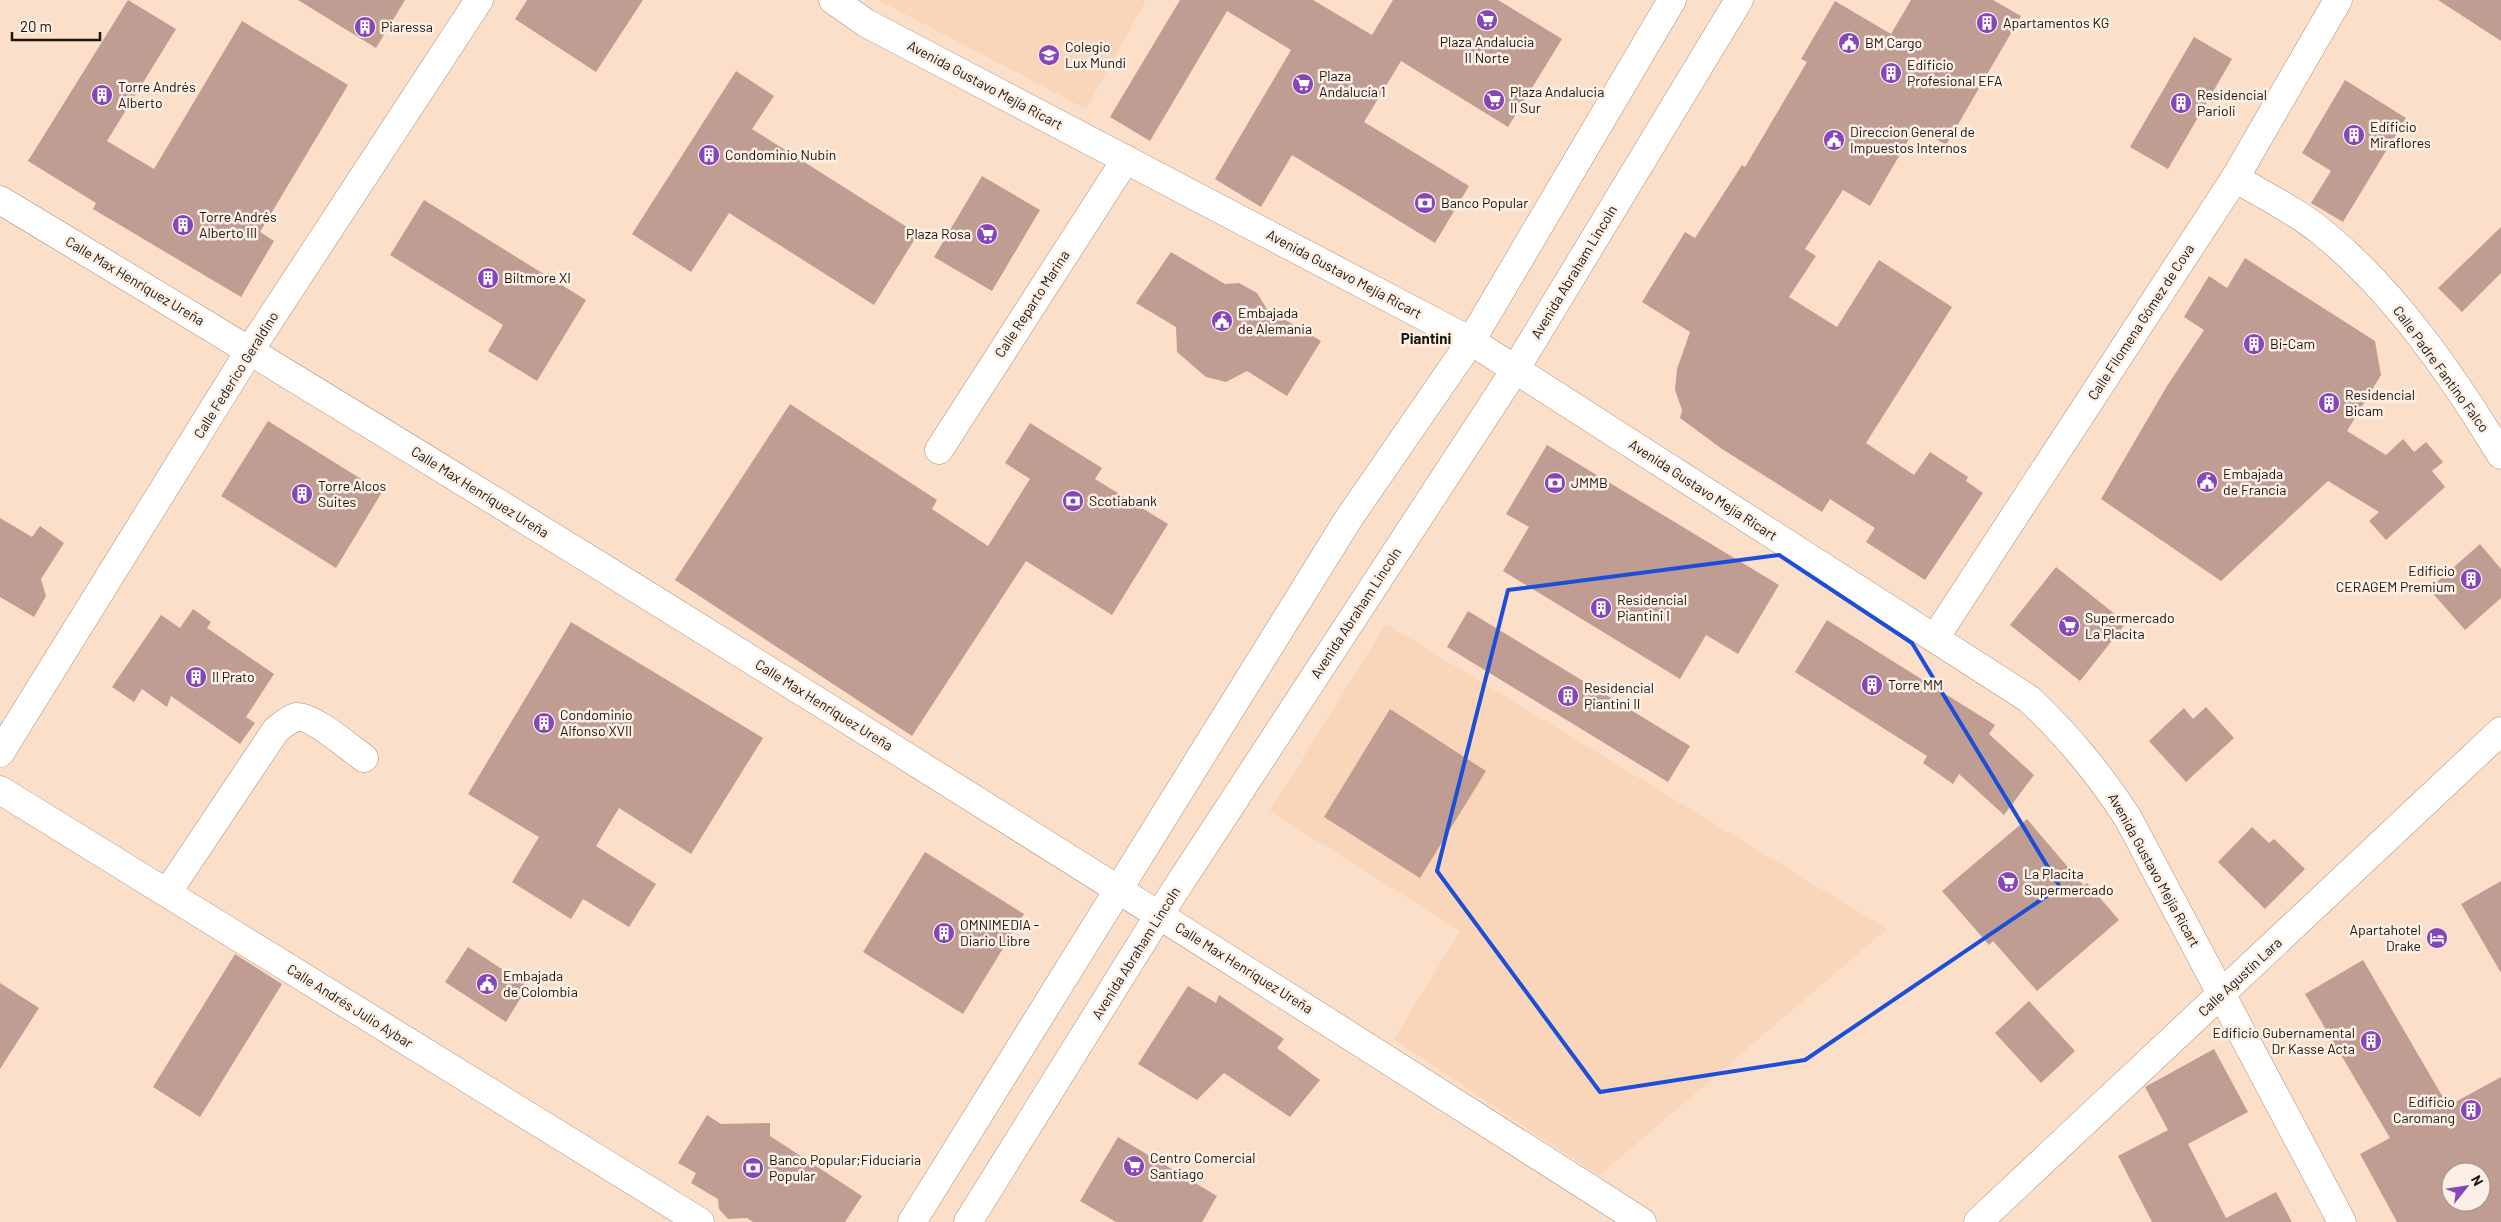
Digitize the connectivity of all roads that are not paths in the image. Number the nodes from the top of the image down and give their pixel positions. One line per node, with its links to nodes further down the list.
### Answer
1 (479, 0): 10 (street, Calle Federico Geraldino)
2 (833, 0): 6 (street, Avenida Gustavo Mejía Ricart)
3 (1672, 0): 9 (street)
4 (1739, 0): 11 (street, Avenida Abraham Lincoln)
5 (2338, 0): 7 (street, Calle Filomena Gómez de Cova)
6 (1126, 159): 9 (street, Avenida Gustavo Mejía Ricart); 12 (street, Calle Reparto Marina)
7 (2235, 178): 13 (street, Calle Padre Fantino Falco); 14 (street, Calle Filomena Gómez de Cova)
8 (0, 200): 10 (street, Calle Max Henríquez Ureña)
9 (1471, 341): 11 (street, Avenida Gustavo Mejía Ricart); 19 (street)
10 (250, 350): 16 (street, Calle Federico Geraldino); 19 (street, Calle Max Henríquez Ureña)
11 (1515, 370): 14 (street, Avenida Gustavo Mejía Ricart); 21 (street, Avenida Abraham Lincoln)
12 (939, 450)
13 (2501, 455)
14 (1935, 638): 22 (street, Avenida Gustavo Mejía Ricart)
15 (2501, 731): 22 (street, Calle Agustín Lara)
16 (0, 753)
17 (364, 758): 20 (street)
18 (0, 790): 20 (street, Calle Andrés Julio Aybar)
19 (1120, 888): 21 (street, Calle Max Henríquez Ureña); 24 (street)
20 (167, 893): 23 (street, Calle Andrés Julio Aybar)
21 (1159, 914): 25 (street, Avenida Abraham Lincoln); 26 (street, Calle Max Henríquez Ureña)
22 (2222, 995): 27 (street, Calle Agustín Lara); 28 (street, Avenida Gustavo Mejía Ricart)
23 (700, 1222)
24 (912, 1222)
25 (968, 1222)
26 (1642, 1222)
27 (1978, 1222)
28 (2342, 1222)

